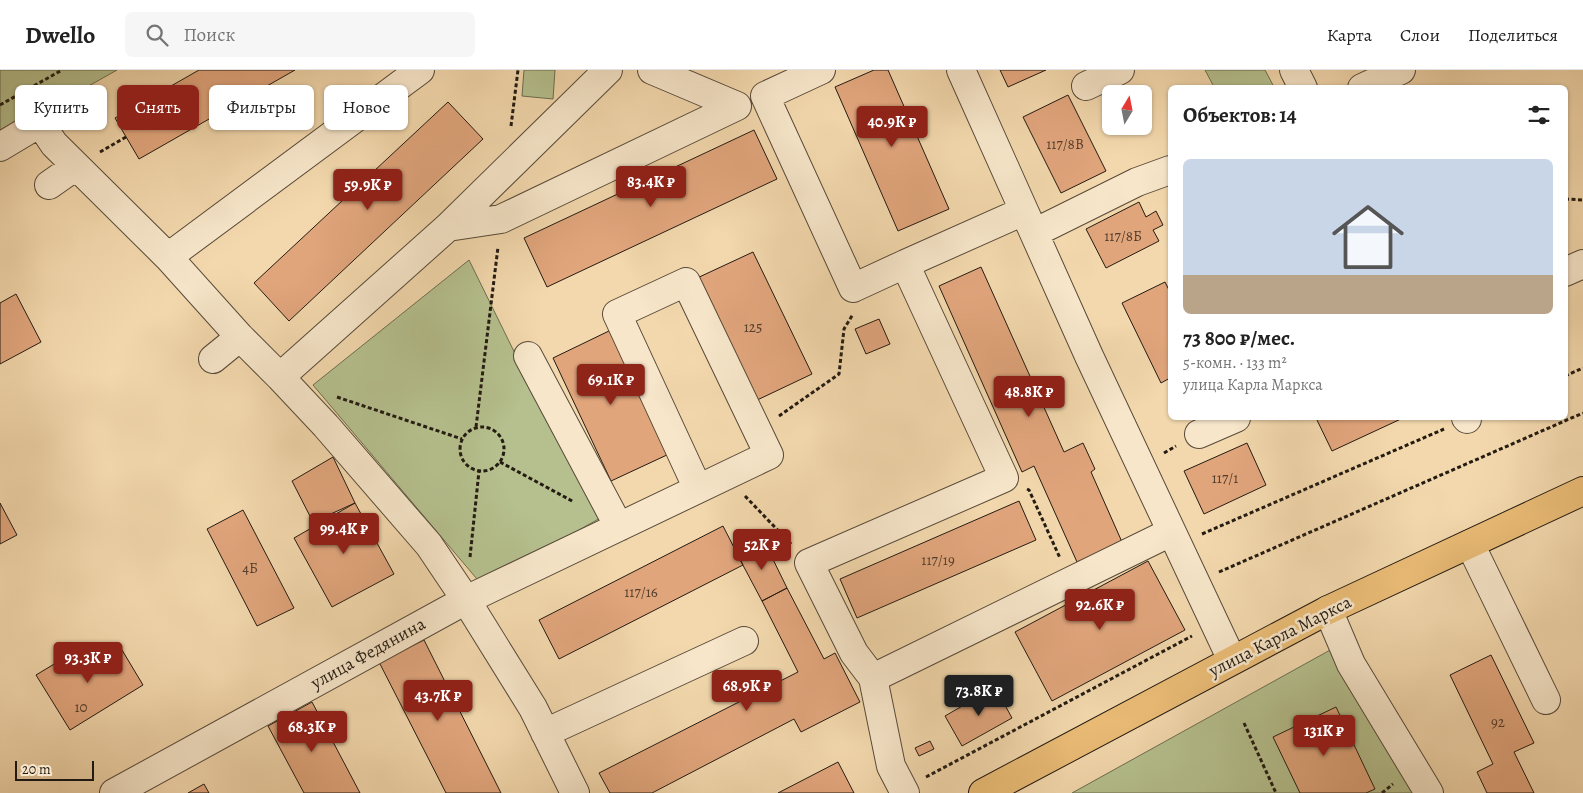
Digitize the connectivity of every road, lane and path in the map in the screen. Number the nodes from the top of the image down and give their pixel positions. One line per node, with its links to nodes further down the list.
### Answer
1 (62, 70): 13 (path)
2 (420, 70): 23 (street)
3 (608, 70): 22 (street)
4 (652, 70): 22 (street)
5 (821, 70): 24 (street)
6 (961, 70): 21 (street)
7 (1120, 70): 12 (street)
8 (1294, 70): 10 (street)
9 (1401, 70): 11 (street)
10 (1302, 85)
11 (1368, 85)
12 (1086, 86)
13 (0, 105)
14 (126, 137): 16 (path)
15 (0, 147): 16 (street)
16 (86, 160): 18 (street); 23 (street)
17 (1168, 171): 21 (street)
18 (49, 185)
19 (1568, 199): 20 (path)
20 (1583, 200)
21 (1029, 222): 24 (street); 42 (street)
22 (448, 227): 33 (street)
23 (168, 257): 28 (street)
24 (905, 264): 45 (street)
25 (1583, 264): 26 (street)
26 (1568, 271)
27 (858, 308): 38 (path)
28 (240, 337): 30 (street); 33 (street)
29 (528, 356): 49 (street)
30 (213, 359)
31 (1583, 368): 32 (path)
32 (1568, 375)
33 (280, 377): 55 (street)
34 (335, 396): 40 (path)
35 (1583, 414): 54 (path)
36 (1231, 420): 39 (street)
37 (1462, 420): 50 (path)
38 (758, 430): 44 (street, улица Федянина); 46 (street)
39 (1199, 434): 42 (path)
40 (462, 439): 41 (path); 43 (path)
41 (500, 462): 43 (path); 48 (path)
42 (1140, 466): 50 (street)
43 (479, 471): 55 (path)
44 (725, 476): 46 (street, улица Федянина); 52 (path)
45 (1004, 478): 52 (street); 53 (path)
46 (698, 489): 49 (street, улица Федянина)
47 (1583, 491): 51 (main road, улица Карла Маркса)
48 (576, 504)
49 (619, 527): 55 (street, улица Федянина)
50 (1174, 538): 53 (street); 54 (street)
51 (1470, 544): 56 (main road, улица Карла Маркса); 61 (street)
52 (809, 563): 60 (street)
53 (1070, 581): 60 (street)
54 (1195, 583): 57 (street)
55 (466, 600): 63 (street); 65 (street, улица Федянина)
56 (1328, 610): 59 (main road, улица Карла Маркса); 69 (street)
57 (1215, 624): 59 (street); 64 (path)
58 (744, 641): 63 (street)
59 (1232, 660): 67 (main road, улица Карла Маркса)
60 (873, 678): 64 (street)
61 (1546, 700)
62 (1244, 724): 68 (path)
63 (545, 734): 66 (street)
64 (904, 791)
65 (114, 793)
66 (575, 793)
67 (983, 793)
68 (1276, 793)
69 (1429, 793)

